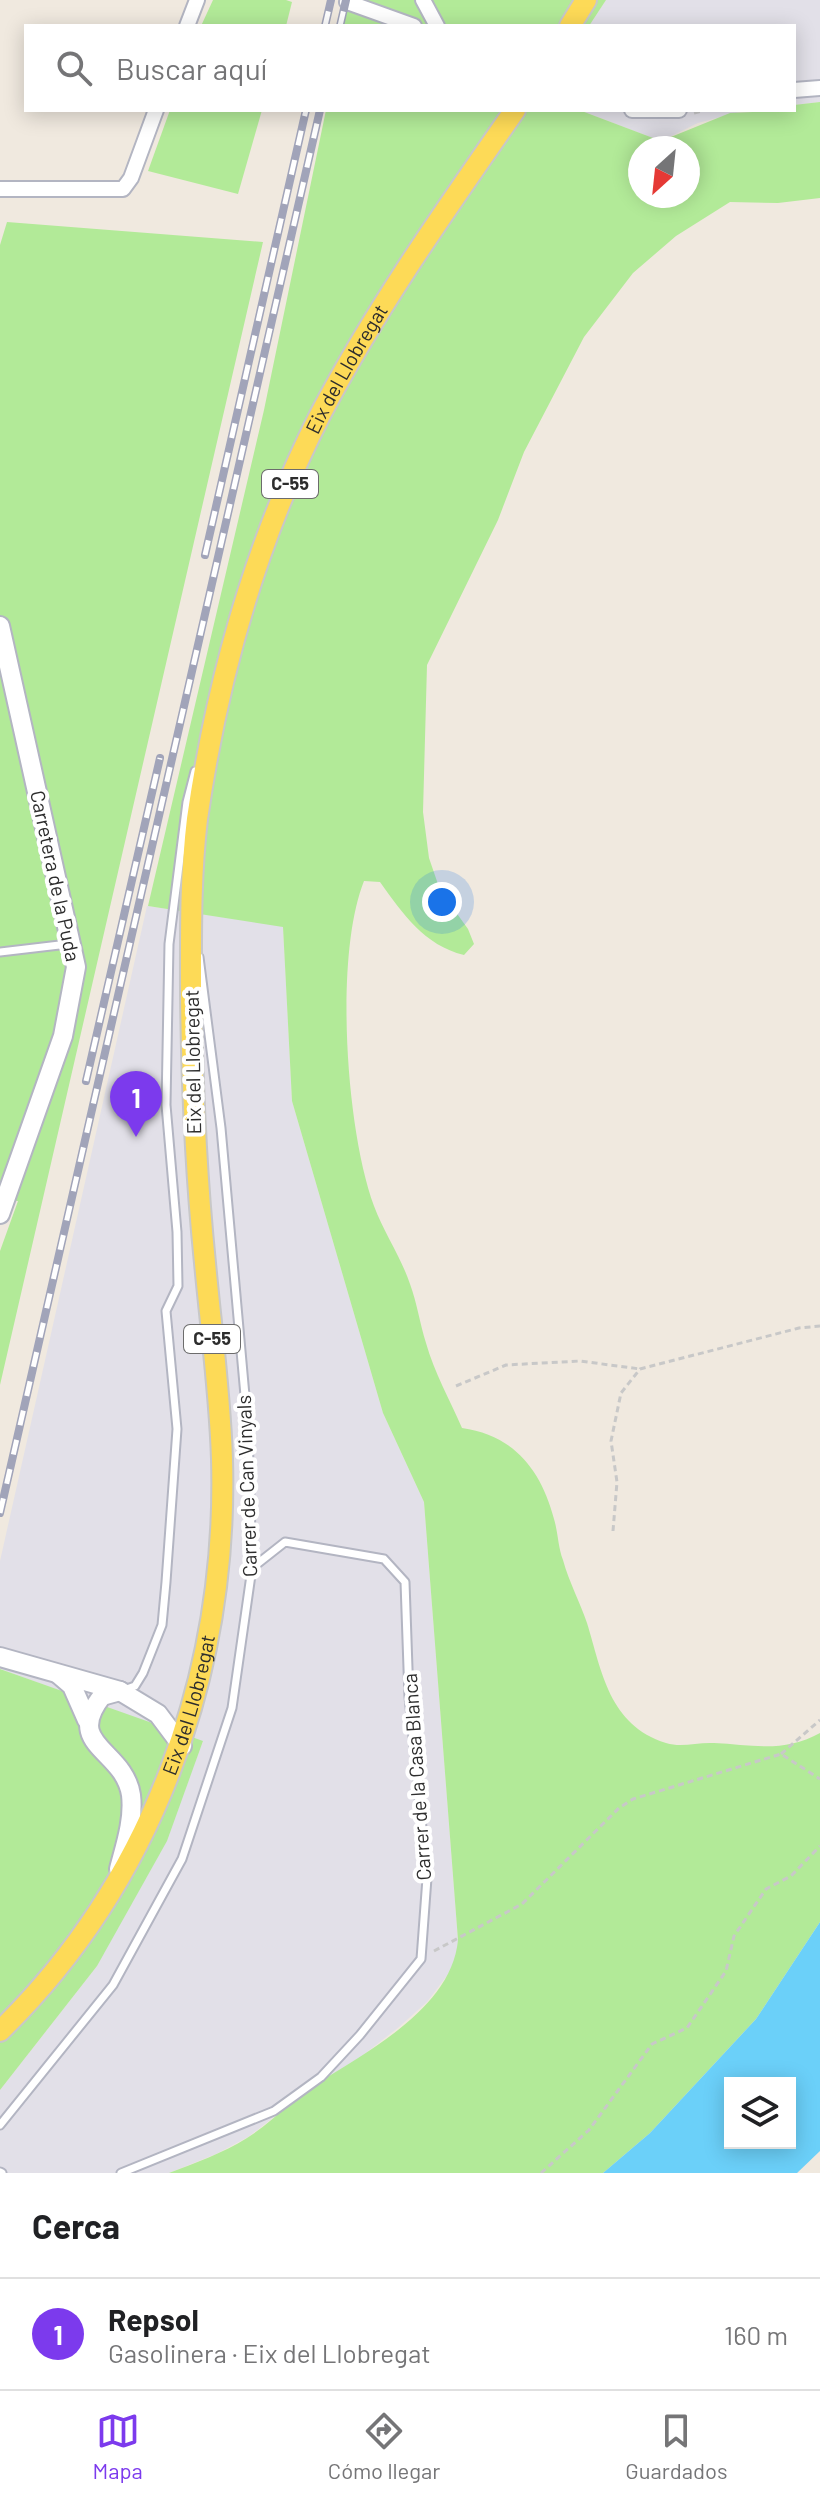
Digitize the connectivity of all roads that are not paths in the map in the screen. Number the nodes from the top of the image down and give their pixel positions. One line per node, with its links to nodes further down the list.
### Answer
1 (197, 0): 5 (street)
2 (423, 0): 7 (street)
3 (586, 0): 8 (main road)
4 (347, 2): 6 (street)
5 (188, 24)
6 (408, 24)
7 (436, 24)
8 (571, 24)
9 (820, 88): 10 (street)
10 (796, 90)
11 (155, 112): 13 (street)
12 (514, 112): 15 (main road, Eix del Llobregat / C-55)
13 (0, 189)
14 (0, 626): 17 (street, Carretera de la Puda)
15 (215, 716): 16 (main road, Eix del Llobregat / C-55); 23 (lane)
16 (190, 928): 20 (lane, Carrer de Can Vinyals); 25 (main road, Eix del Llobregat / C-55)
17 (70, 943): 18 (lane); 19 (street, Carretera de la Puda)
18 (0, 952)
19 (0, 1214)
20 (252, 1568): 28 (lane, Carrer de Can Vinyals); 29 (lane, Carrer de la Casa Blanca)
21 (0, 1657): 22 (street)
22 (55, 1673): 23 (street); 24 (street)
23 (120, 1691): 24 (street); 25 (street)
24 (87, 1720): 26 (street)
25 (182, 1746): 26 (main road, Eix del Llobregat / C-55)
26 (117, 1879): 27 (main road, Eix del Llobregat / C-55)
27 (0, 2031)
28 (0, 2125)
29 (121, 2173)

